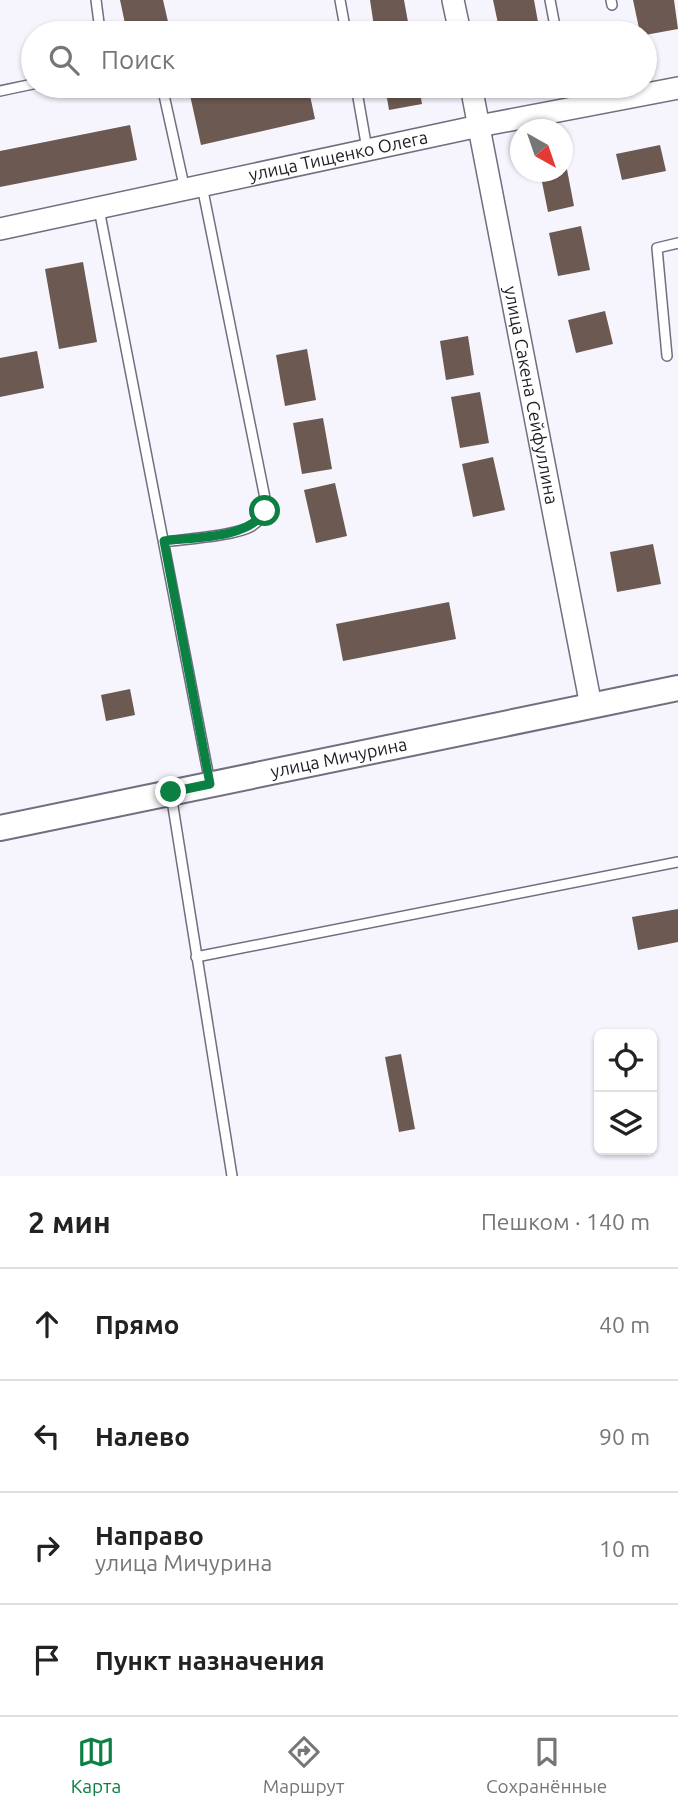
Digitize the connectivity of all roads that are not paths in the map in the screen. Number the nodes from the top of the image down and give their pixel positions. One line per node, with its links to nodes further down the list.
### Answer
1 (96, 0): 5 (lane)
2 (340, 0): 6 (lane)
3 (453, 0): 7 (street)
4 (550, 0): 8 (lane)
5 (99, 21)
6 (344, 21)
7 (457, 21)
8 (554, 21)
9 (21, 87): 11 (lane)
10 (678, 88): 12 (street, улица Тищенко Олега)
11 (0, 91)
12 (657, 92)
13 (166, 98): 19 (lane)
14 (358, 98): 18 (lane)
15 (473, 98): 17 (street, улица Сакена Сейфуллина)
16 (627, 98): 17 (street, улица Тищенко Олега)
17 (479, 127): 18 (street, улица Тищенко Олега); 26 (street, улица Сакена Сейфуллина)
18 (367, 151): 19 (street, улица Тищенко Олега)
19 (194, 188): 20 (street, улица Тищенко Олега); 24 (lane)
20 (99, 209): 21 (street, улица Тищенко Олега); 24 (lane)
21 (0, 229)
22 (678, 243): 23 (lane)
23 (667, 356)
24 (164, 541): 27 (lane)
25 (678, 688): 26 (main road, улица Мичурина)
26 (591, 706): 27 (main road, улица Мичурина)
27 (210, 784): 28 (main road, улица Мичурина)
28 (171, 792): 29 (main road, улица Мичурина); 31 (lane)
29 (0, 828)
30 (678, 862): 31 (lane)
31 (196, 957): 32 (lane)
32 (232, 1176)

